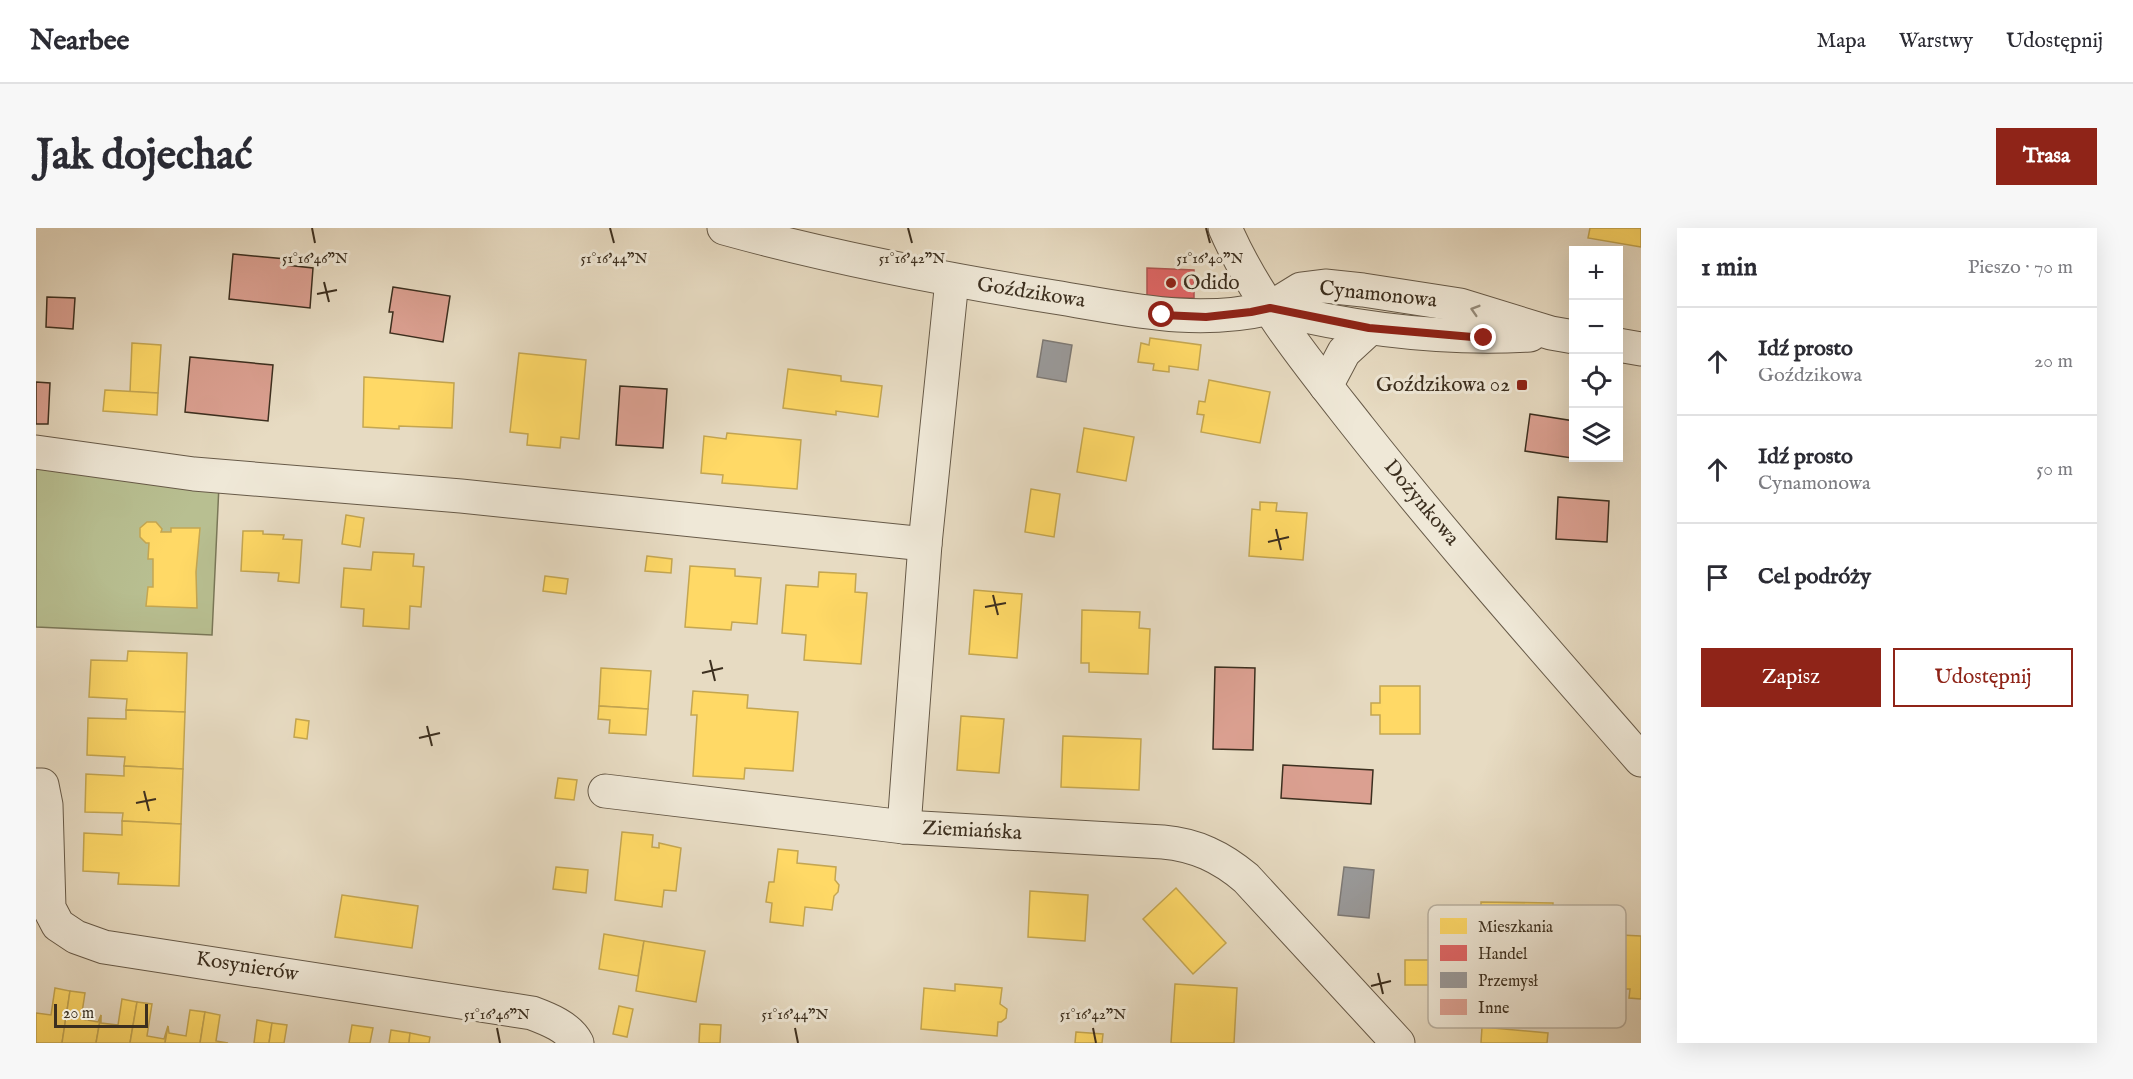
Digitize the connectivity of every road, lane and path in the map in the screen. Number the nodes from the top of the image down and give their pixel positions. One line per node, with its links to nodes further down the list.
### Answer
1 (724, 228): 3 (street, Goździkowa)
2 (1226, 228): 4 (street, Dożynkowa)
3 (951, 280): 4 (street, Goździkowa); 11 (street, Ziemiańska)
4 (1270, 308): 5 (street, Cynamonowa); 6 (street, Cynamonowa, one-way to 4); 9 (street, Dożynkowa)
5 (1369, 328): 6 (street, Cynamonowa); 9 (street, Cynamonowa)
6 (1562, 335)
7 (1623, 346): 8 (street)
8 (1641, 349)
9 (1326, 386): 12 (street, Dożynkowa)
10 (36, 452): 11 (street)
11 (925, 544): 15 (street, Ziemiańska)
12 (1641, 760)
13 (36, 785): 16 (street, Kosynierów)
14 (605, 791): 15 (street)
15 (904, 827): 17 (street, Ziemiańska)
16 (577, 1043)
17 (1398, 1043)

